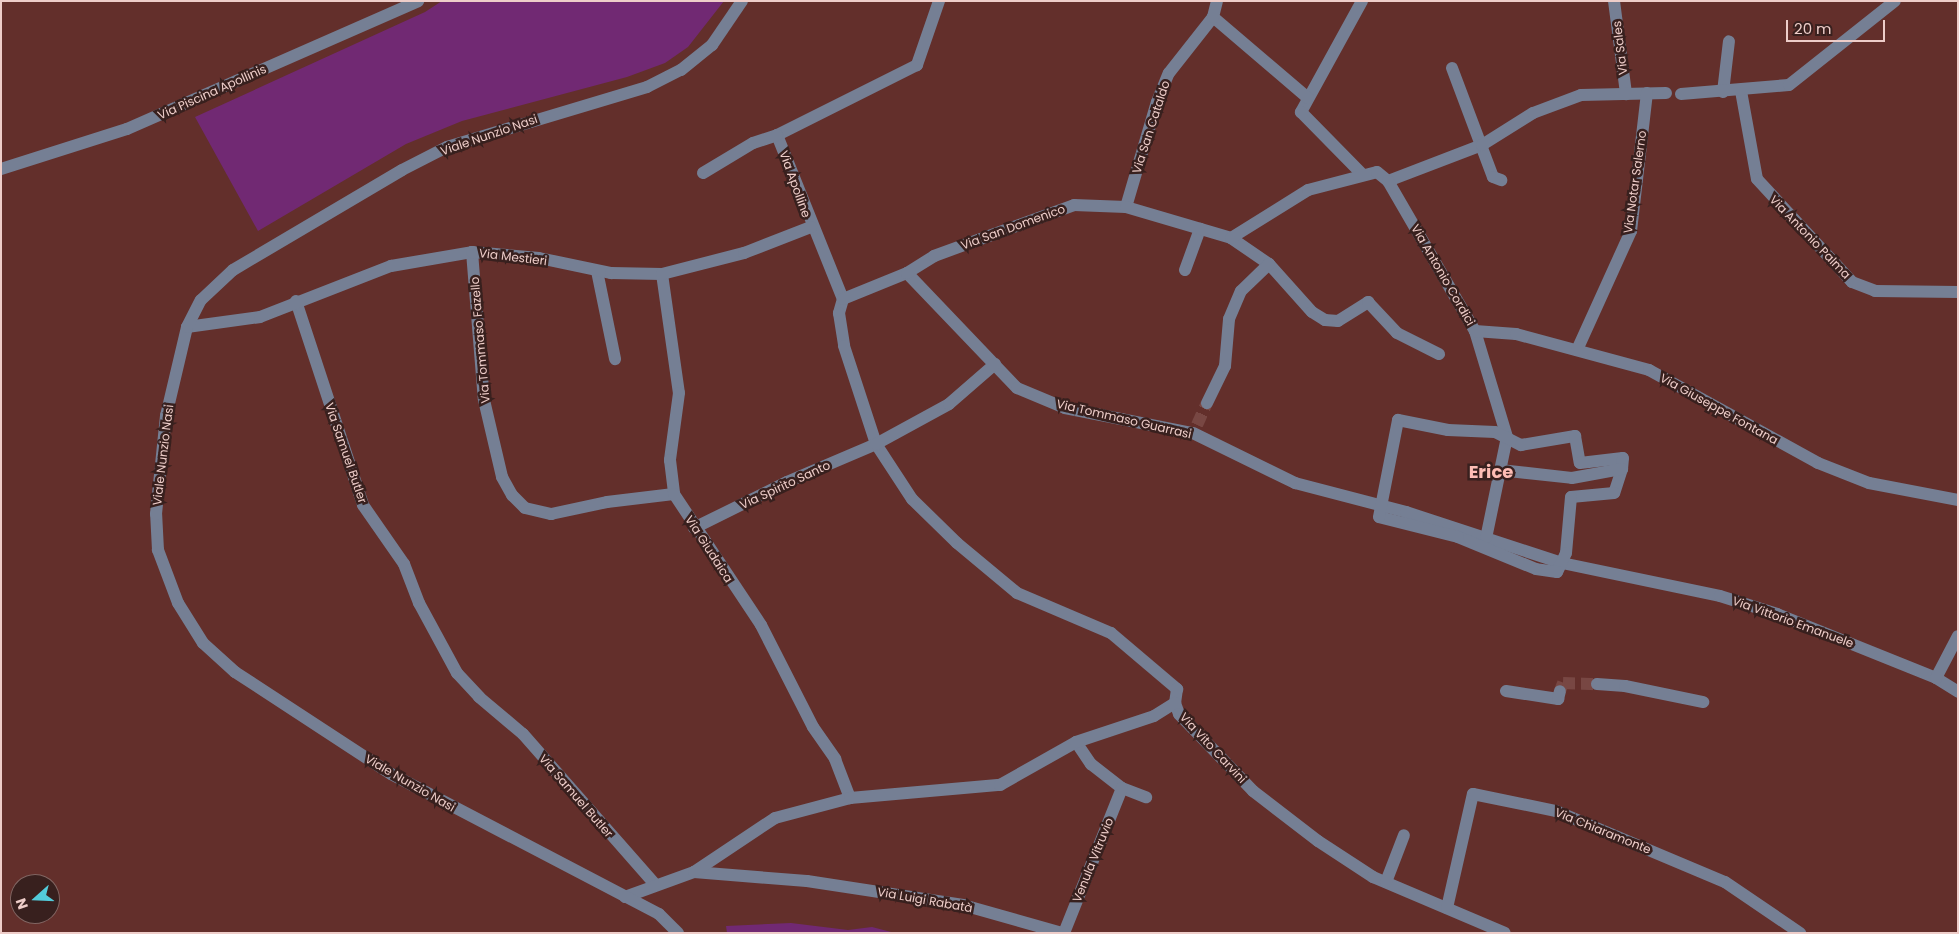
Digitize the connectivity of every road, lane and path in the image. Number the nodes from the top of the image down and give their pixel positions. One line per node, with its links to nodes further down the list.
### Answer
1 (418, 1): 20 (street, Via Piscina Apollinis)
2 (742, 1): 38 (street, Viale Nunzio Nasi)
3 (939, 1): 18 (street, Via Apolline)
4 (1217, 1): 8 (street, Via San Cataldo)
5 (1362, 1): 17 (street)
6 (1614, 1): 15 (street, Via Sales)
7 (1895, 1): 11 (street)
8 (1213, 17): 17 (street); 25 (street, Via San Cataldo)
9 (1729, 41): 12 (street)
10 (1452, 68): 19 (street)
11 (1740, 91): 12 (street); 35 (street, Via Antonio Palma)
12 (1723, 92): 16 (street)
13 (1647, 93): 14 (street); 15 (street); 40 (street, Via Notar Salerno)
14 (1666, 93)
15 (1626, 94): 19 (street)
16 (1682, 94)
17 (1307, 101): 22 (street)
18 (777, 135): 21 (street); 26 (street, Via Apolline)
19 (1482, 145): 23 (street); 24 (street)
20 (1, 169)
21 (703, 173)
22 (1363, 175): 23 (street); 28 (street)
23 (1386, 179): 39 (street, Via Antonio Cordici)
24 (1502, 180)
25 (1126, 207): 27 (street, Via San Domenico); 33 (street, Via San Domenico)
26 (811, 227): 34 (street, Via Mestieri); 36 (street, Via Apolline)
27 (1200, 229): 28 (street, Via San Domenico); 31 (street)
28 (1231, 238): 30 (street, Via San Domenico)
29 (472, 252): 32 (street, Via Mestieri); 37 (street, Via Mestieri); 49 (street, Via Tommaso Fazello)
30 (1269, 264): 41 (street, Via San Domenico); 44 (street)
31 (1185, 270)
32 (597, 271): 34 (street, Via Mestieri); 42 (street)
33 (907, 272): 36 (street, Via San Domenico); 43 (street, Via Tommaso Guarrasi)
34 (662, 274): 49 (street, Via Giudaica)
35 (1958, 292)
36 (843, 299): 46 (street, Via Apolline)
37 (296, 302): 38 (street, Via Mestieri); 70 (street, Via Samuel Butler)
38 (187, 327): 71 (street, Viale Nunzio Nasi)
39 (1475, 331): 40 (street, Via Giuseppe Fontana); 45 (street, Via Antonio Cordici)
40 (1577, 350): 50 (street, Via Giuseppe Fontana)
41 (1439, 354)
42 (615, 359)
43 (995, 364): 46 (street, Via Spirito Santo); 51 (street, Via Tommaso Guarrasi)
44 (1207, 403)
45 (1507, 437): 47 (street); 48 (street); 51 (street)
46 (876, 444): 52 (street, Via Spirito Santo); 62 (street, Via Vito Carvini)
47 (1500, 470): 48 (street); 53 (street)
48 (1622, 470): 54 (street)
49 (674, 494): 52 (street, Via Giudaica)
50 (1958, 500)
51 (1380, 505): 53 (street, Via Tommaso Guarrasi); 54 (street)
52 (694, 528): 66 (street, Via Giudaica)
53 (1486, 538): 54 (street, Via Vittorio Emanuele)
54 (1562, 563): 56 (street, Via Vittorio Emanuele)
55 (1958, 636): 56 (street)
56 (1936, 678): 59 (street, Via Vittorio Emanuele)
57 (1597, 684): 61 (street)
58 (1506, 691): 60 (street)
59 (1958, 692)
60 (1559, 695)
61 (1703, 702)
62 (1175, 703): 63 (street); 69 (street, Via Vito Carvini)
63 (1076, 742): 64 (street); 66 (street)
64 (1122, 788): 65 (street); 74 (street, Venula Vitruvio)
65 (1146, 797)
66 (850, 798): 68 (street)
67 (1404, 835): 69 (street)
68 (694, 872): 70 (street); 74 (street, Via Luigi Rabatà)
69 (1386, 882): 72 (street, Via Vito Carvini)
70 (655, 884): 71 (street)
71 (625, 897): 73 (street, Viale Nunzio Nasi)
72 (1447, 908): 75 (street, Via Vito Carvini); 76 (street, Via Chiaramonte)
73 (678, 933)
74 (1063, 933)
75 (1505, 933)
76 (1800, 933)

